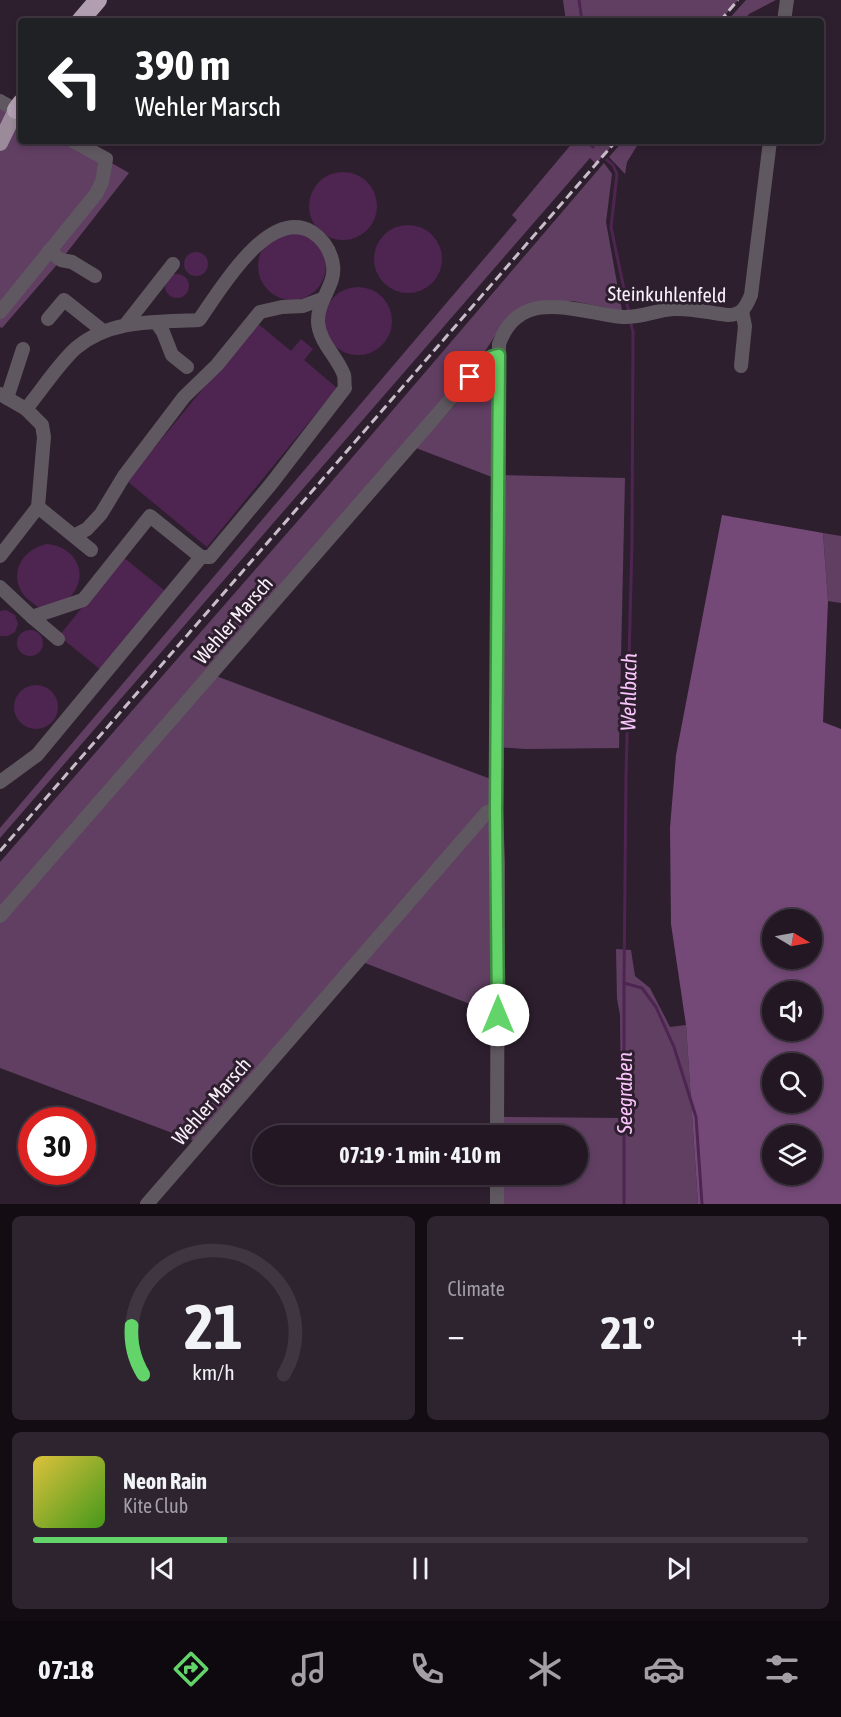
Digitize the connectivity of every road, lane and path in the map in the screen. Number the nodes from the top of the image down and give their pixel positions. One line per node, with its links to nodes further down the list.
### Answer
1 (98, 0): 3 (highway)
2 (787, 0): 4 (street)
3 (83, 18)
4 (784, 18)
5 (0, 101): 6 (street)
6 (18, 109)
7 (18, 111): 8 (main road)
8 (0, 143)
9 (78, 144): 11 (street)
10 (770, 144): 15 (street, Steinkuhlenfeld)
11 (50, 251): 13 (street); 16 (street)
12 (173, 264): 19 (street)
13 (95, 276)
14 (322, 299): 18 (street); 28 (street); 31 (street)
15 (742, 311): 22 (street, Steinkuhlenfeld); 23 (street, Steinkuhlenfeld)
16 (0, 312)
17 (48, 319): 20 (street)
18 (156, 322): 19 (street); 24 (street)
19 (126, 324): 20 (street)
20 (103, 332): 26 (street)
21 (23, 349): 25 (street)
22 (499, 355): 36 (street, Steinkuhlenfeld); 37 (street, Wehler Marsch)
23 (741, 366)
24 (187, 368)
25 (4, 396): 26 (street)
26 (26, 409): 27 (street)
27 (38, 507): 28 (street); 30 (street)
28 (74, 537): 29 (street)
29 (91, 550)
30 (0, 556)
31 (201, 557): 33 (street); 35 (street)
32 (0, 586): 33 (street)
33 (32, 616): 34 (street)
34 (57, 639)
35 (0, 782)
36 (496, 811): 38 (street, Steinkuhlenfeld); 40 (street, Wehler Marsch)
37 (0, 916)
38 (497, 1125)
39 (497, 1185): 41 (street)
40 (147, 1204)
41 (497, 1204)

